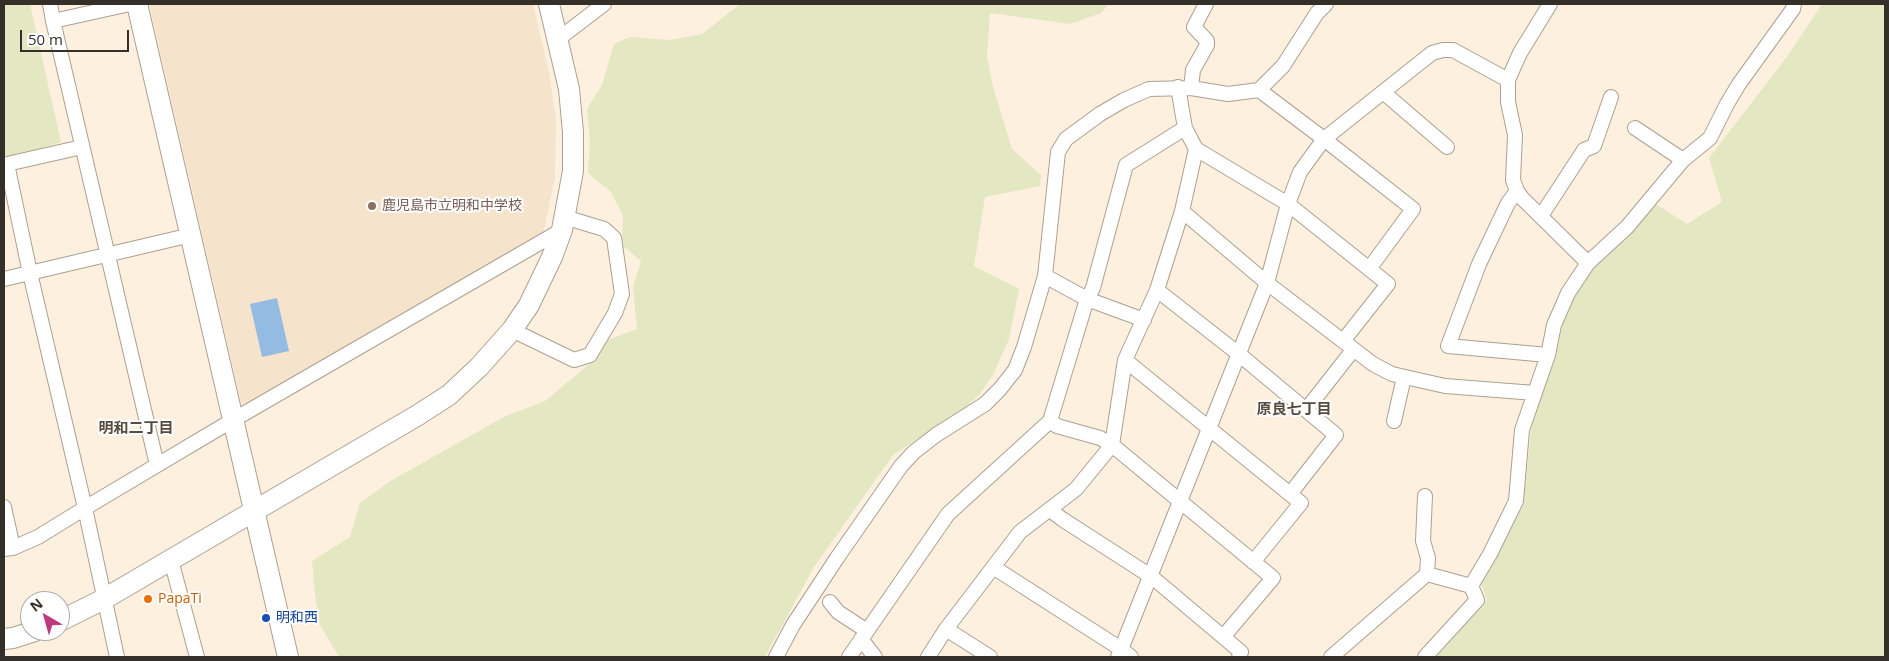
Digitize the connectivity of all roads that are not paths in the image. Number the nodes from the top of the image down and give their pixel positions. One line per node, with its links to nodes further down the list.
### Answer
1 (50, 4): 10 (street)
2 (130, 4): 10 (street)
3 (137, 4): 29 (street)
4 (549, 4): 11 (street)
5 (604, 4): 11 (street)
6 (1206, 4): 13 (street)
7 (1326, 4): 14 (street)
8 (1550, 4): 12 (street)
9 (1794, 4): 23 (street)
10 (53, 21): 20 (street)
11 (557, 40): 28 (street)
12 (1508, 80): 15 (street); 24 (street)
13 (1184, 88): 14 (street); 17 (street); 34 (street)
14 (1259, 90): 19 (street)
15 (1383, 92): 19 (street); 21 (street)
16 (1611, 97): 27 (street)
17 (1185, 128): 22 (street); 38 (street)
18 (1636, 128): 23 (street)
19 (1324, 139): 25 (street); 32 (street)
20 (82, 147): 30 (street); 33 (street)
21 (1447, 147)
22 (1196, 149): 25 (street); 26 (street)
23 (1683, 160): 31 (street)
24 (1517, 191): 27 (street); 43 (street)
25 (1288, 204): 32 (street); 36 (street)
26 (1182, 211): 36 (street); 37 (street)
27 (1541, 216): 31 (street)
28 (563, 223): 40 (street); 40 (street); 48 (street)
29 (191, 235): 30 (street); 48 (street)
30 (107, 255): 33 (street); 53 (street)
31 (1588, 263): 43 (street)
32 (1369, 268): 41 (street)
33 (30, 273): 35 (street); 58 (street)
34 (1045, 276): 38 (street); 80 (street)
35 (4, 279)
36 (1267, 283): 41 (street); 42 (street)
37 (1157, 290): 39 (street); 42 (street)
38 (1087, 299): 39 (street); 49 (street)
39 (1144, 320): 44 (street)
40 (512, 330): 60 (street)
41 (1348, 346): 45 (street); 47 (street)
42 (1240, 355): 47 (street); 51 (street)
43 (1548, 355): 46 (street)
44 (1125, 360): 51 (street); 52 (street)
45 (1404, 377): 46 (street); 50 (street)
46 (1535, 393): 67 (street)
47 (1306, 410): 54 (street)
48 (233, 420): 53 (street); 60 (street)
49 (1050, 421): 52 (street); 72 (street)
50 (1394, 422)
51 (1210, 430): 54 (street); 56 (street)
52 (1112, 445): 56 (street); 59 (street)
53 (157, 465): 58 (street)
54 (1290, 494): 63 (street)
55 (1425, 496): 65 (street)
56 (1180, 502): 63 (street); 66 (street)
57 (4, 508): 61 (street)
58 (85, 508): 61 (street); 68 (street)
59 (1050, 510): 64 (street); 66 (street)
60 (254, 511): 62 (street); 79 (street)
61 (8, 548)
62 (171, 560): 68 (street); 78 (street)
63 (1253, 562): 74 (street)
64 (994, 567): 71 (street); 76 (street)
65 (1427, 574): 67 (street); 86 (street)
66 (1152, 577): 74 (street); 76 (street)
67 (1471, 586): 87 (street)
68 (104, 600): 70 (street); 77 (street)
69 (830, 602): 72 (street)
70 (70, 616)
71 (946, 628): 83 (street); 84 (street)
72 (864, 635): 81 (street); 82 (street)
73 (20, 636): 75 (street)
74 (1223, 637): 85 (street)
75 (4, 639)
76 (1124, 655)
77 (117, 657)
78 (197, 657)
79 (288, 657)
80 (776, 657)
81 (849, 657)
82 (875, 657)
83 (928, 657)
84 (990, 657)
85 (1239, 657)
86 (1331, 657)
87 (1425, 657)

